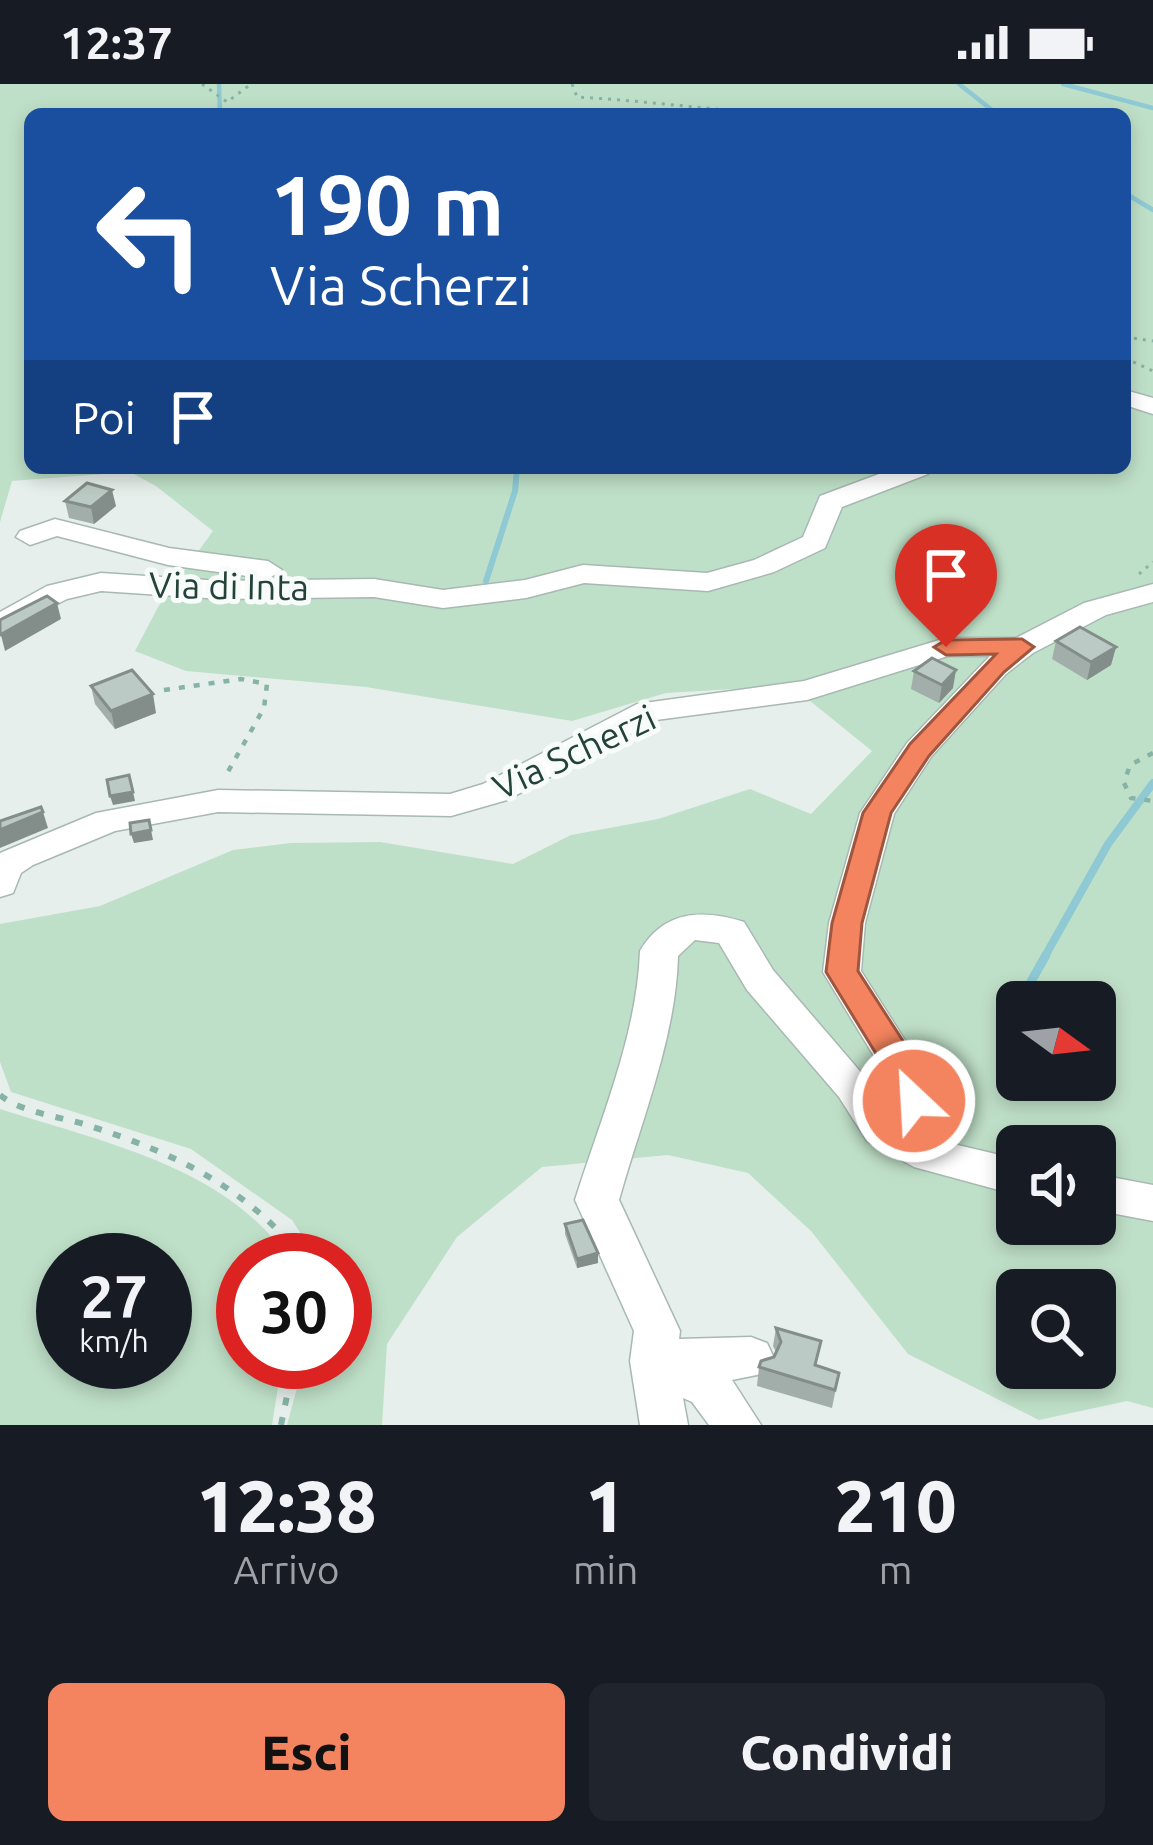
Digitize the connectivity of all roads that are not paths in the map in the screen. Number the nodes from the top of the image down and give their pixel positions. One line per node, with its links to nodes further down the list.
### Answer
1 (904, 474): 6 (street, Via di Inta)
2 (137, 524): 4 (street)
3 (30, 537): 4 (street, Via di Inta)
4 (168, 556): 6 (street, Via di Inta)
5 (1153, 593): 8 (street)
6 (467, 596): 7 (street, Via di Inta)
7 (0, 624)
8 (1022, 647): 9 (street, Via Scherzi); 10 (street)
9 (0, 884)
10 (929, 1155): 11 (street); 15 (street)
11 (996, 1172)
12 (1116, 1196): 13 (street)
13 (1153, 1203)
14 (751, 1358): 15 (street)
15 (653, 1361): 16 (street); 17 (street)
16 (664, 1425)
17 (737, 1425)

